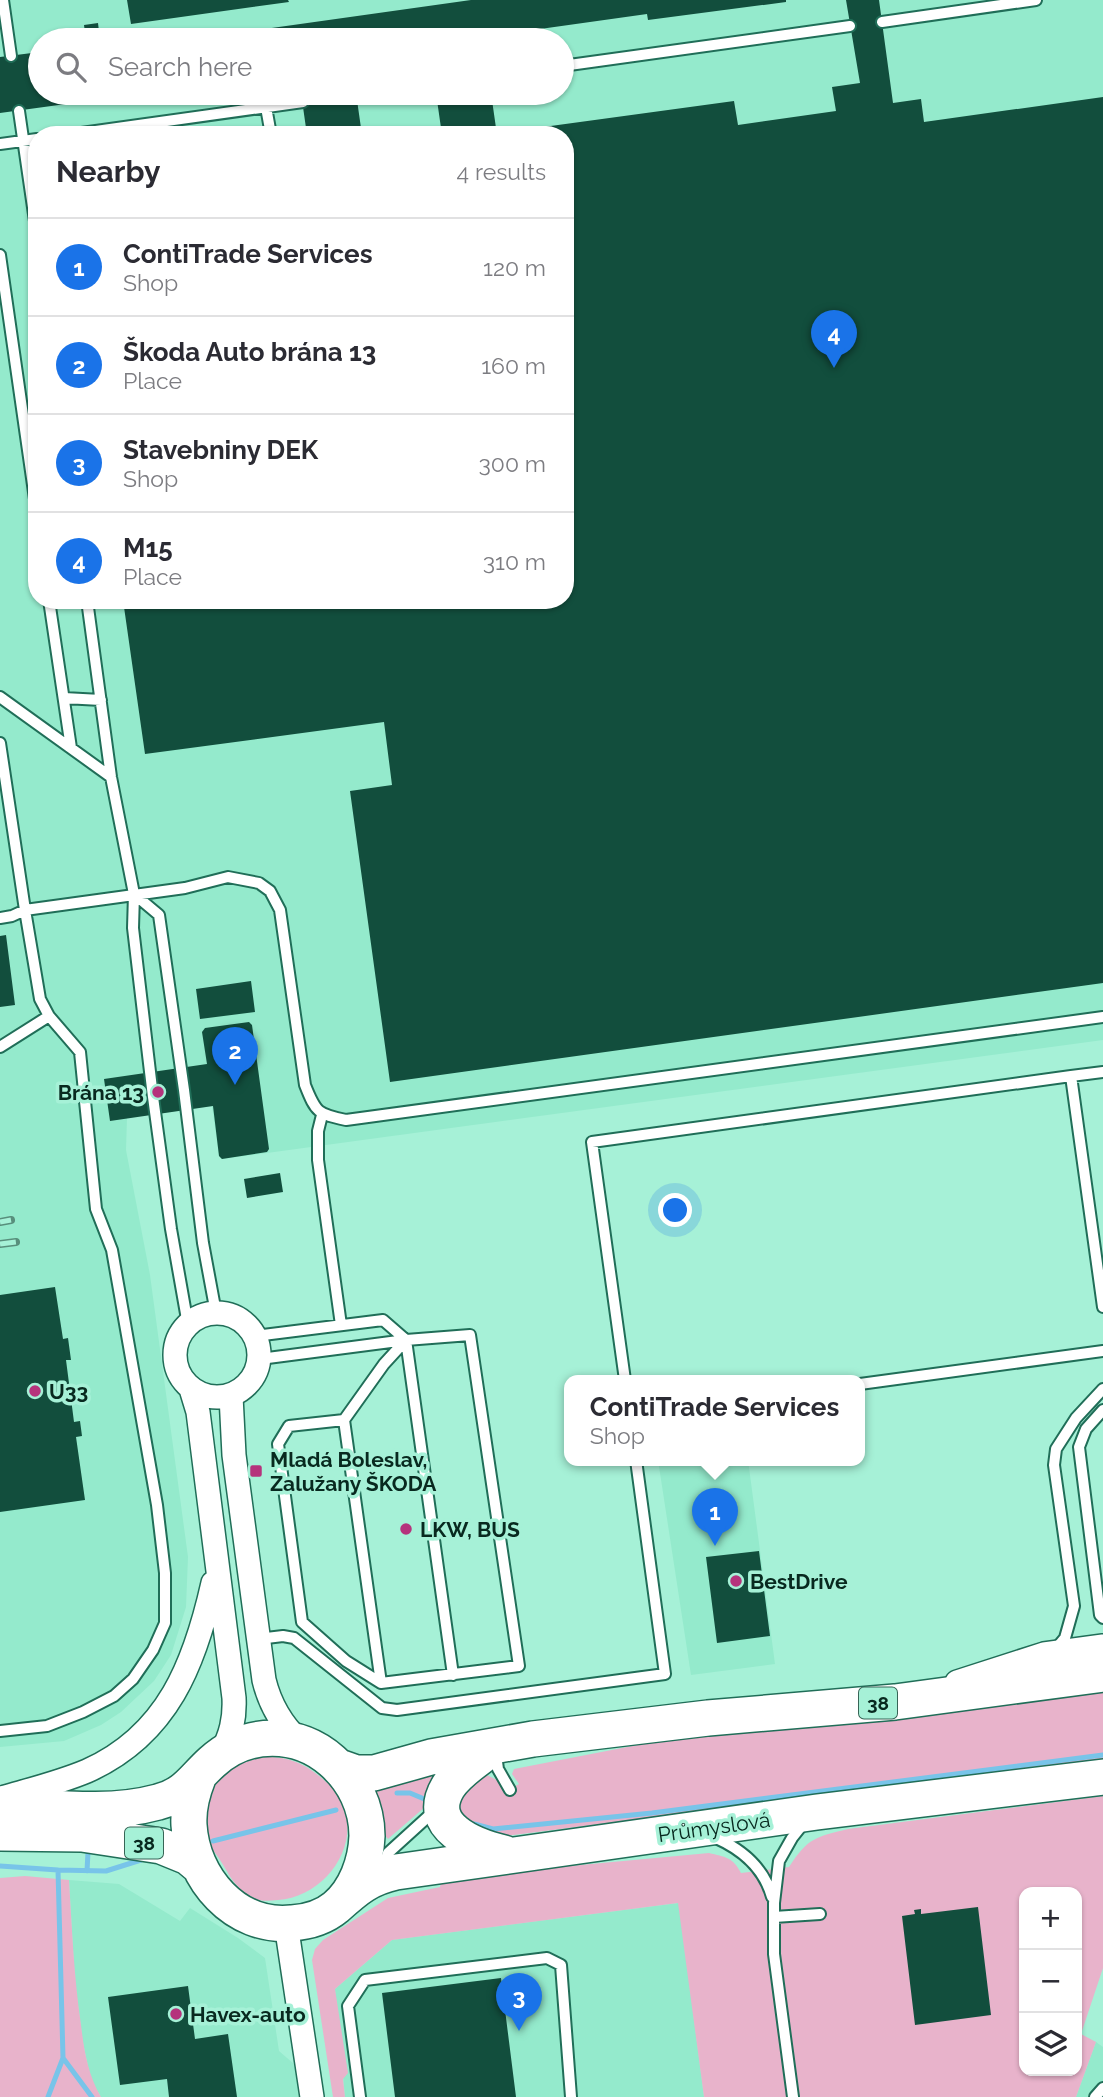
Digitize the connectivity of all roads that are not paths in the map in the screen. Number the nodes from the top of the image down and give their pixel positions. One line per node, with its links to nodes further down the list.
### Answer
1 (3, 0): 5 (lane)
2 (1036, 0): 3 (lane)
3 (882, 22)
4 (850, 26): 6 (lane)
5 (11, 56)
6 (574, 64)
7 (281, 105): 8 (lane)
8 (266, 107): 10 (lane); 11 (lane)
9 (19, 111): 13 (lane)
10 (131, 126)
11 (269, 126)
12 (28, 140): 13 (lane)
13 (24, 141): 14 (lane); 15 (lane)
14 (0, 144)
15 (28, 170)
16 (0, 255): 17 (lane)
17 (28, 450)
18 (50, 609): 21 (lane)
19 (88, 609): 22 (lane)
20 (0, 697): 24 (lane)
21 (64, 698): 22 (lane); 24 (lane)
22 (101, 700): 26 (lane)
23 (0, 744): 25 (lane)
24 (71, 748): 26 (lane)
25 (1, 764): 27 (lane)
26 (111, 777): 28 (lane)
27 (3, 792): 29 (lane)
28 (134, 894): 29 (lane); 36 (lane); 38 (lane); 39 (lane)
29 (24, 910): 30 (lane); 31 (lane)
30 (0, 918)
31 (49, 1016): 33 (lane); 61 (lane)
32 (1103, 1017): 36 (lane)
33 (0, 1047)
34 (1103, 1072): 35 (lane)
35 (1072, 1076): 37 (lane); 44 (lane)
36 (322, 1115): 40 (lane)
37 (1103, 1307)
38 (216, 1313): 39 (street); 42 (street)
39 (188, 1325): 46 (street)
40 (341, 1325): 41 (lane); 42 (lane)
41 (406, 1340): 42 (lane); 50 (lane); 58 (lane); 58 (lane)
42 (258, 1348): 48 (street)
43 (1103, 1351): 45 (lane)
44 (624, 1375)
45 (865, 1383)
46 (191, 1389): 48 (street); 52 (street)
47 (1103, 1389): 56 (lane)
48 (231, 1396): 54 (street)
49 (1103, 1410): 53 (lane)
50 (344, 1420): 59 (lane); 59 (lane)
51 (637, 1466): 54 (lane)
52 (216, 1555): 64 (street); 68 (street)
53 (1103, 1618)
54 (258, 1639): 62 (street)
55 (1103, 1646): 56 (street)
56 (1052, 1653): 60 (street)
57 (1103, 1674): 60 (main road, 38)
58 (453, 1675): 59 (lane)
59 (381, 1683)
60 (895, 1702): 63 (main road, 38)
61 (0, 1731)
62 (300, 1742): 64 (main road, 38); 65 (main road, 38)
63 (496, 1745): 65 (main road, 38); 67 (lane); 74 (main road)
64 (209, 1766): 69 (main road, 38); 75 (main road)
65 (339, 1767): 78 (main road)
66 (1103, 1777): 70 (main road, Průmyslová / 38)
67 (510, 1790)
68 (0, 1798)
69 (0, 1804)
70 (817, 1812): 72 (main road, Průmyslová / 38); 77 (lane)
71 (432, 1813): 76 (lane)
72 (697, 1829): 74 (main road, Průmyslová / 38); 77 (lane)
73 (0, 1833): 75 (main road, 38)
74 (522, 1853): 76 (main road, Průmyslová / 38)
75 (200, 1867): 81 (main road, 38)
76 (380, 1875): 78 (main road, Průmyslová / 38)
77 (774, 1903): 80 (lane)
78 (337, 1907): 81 (main road, 38)
79 (820, 1914): 80 (lane)
80 (774, 1917): 86 (lane)
81 (286, 1924): 83 (street)
82 (1103, 2088): 87 (lane)
83 (312, 2097)
84 (360, 2097): 85 (lane)
85 (571, 2097)
86 (793, 2097)
87 (1095, 2097)

